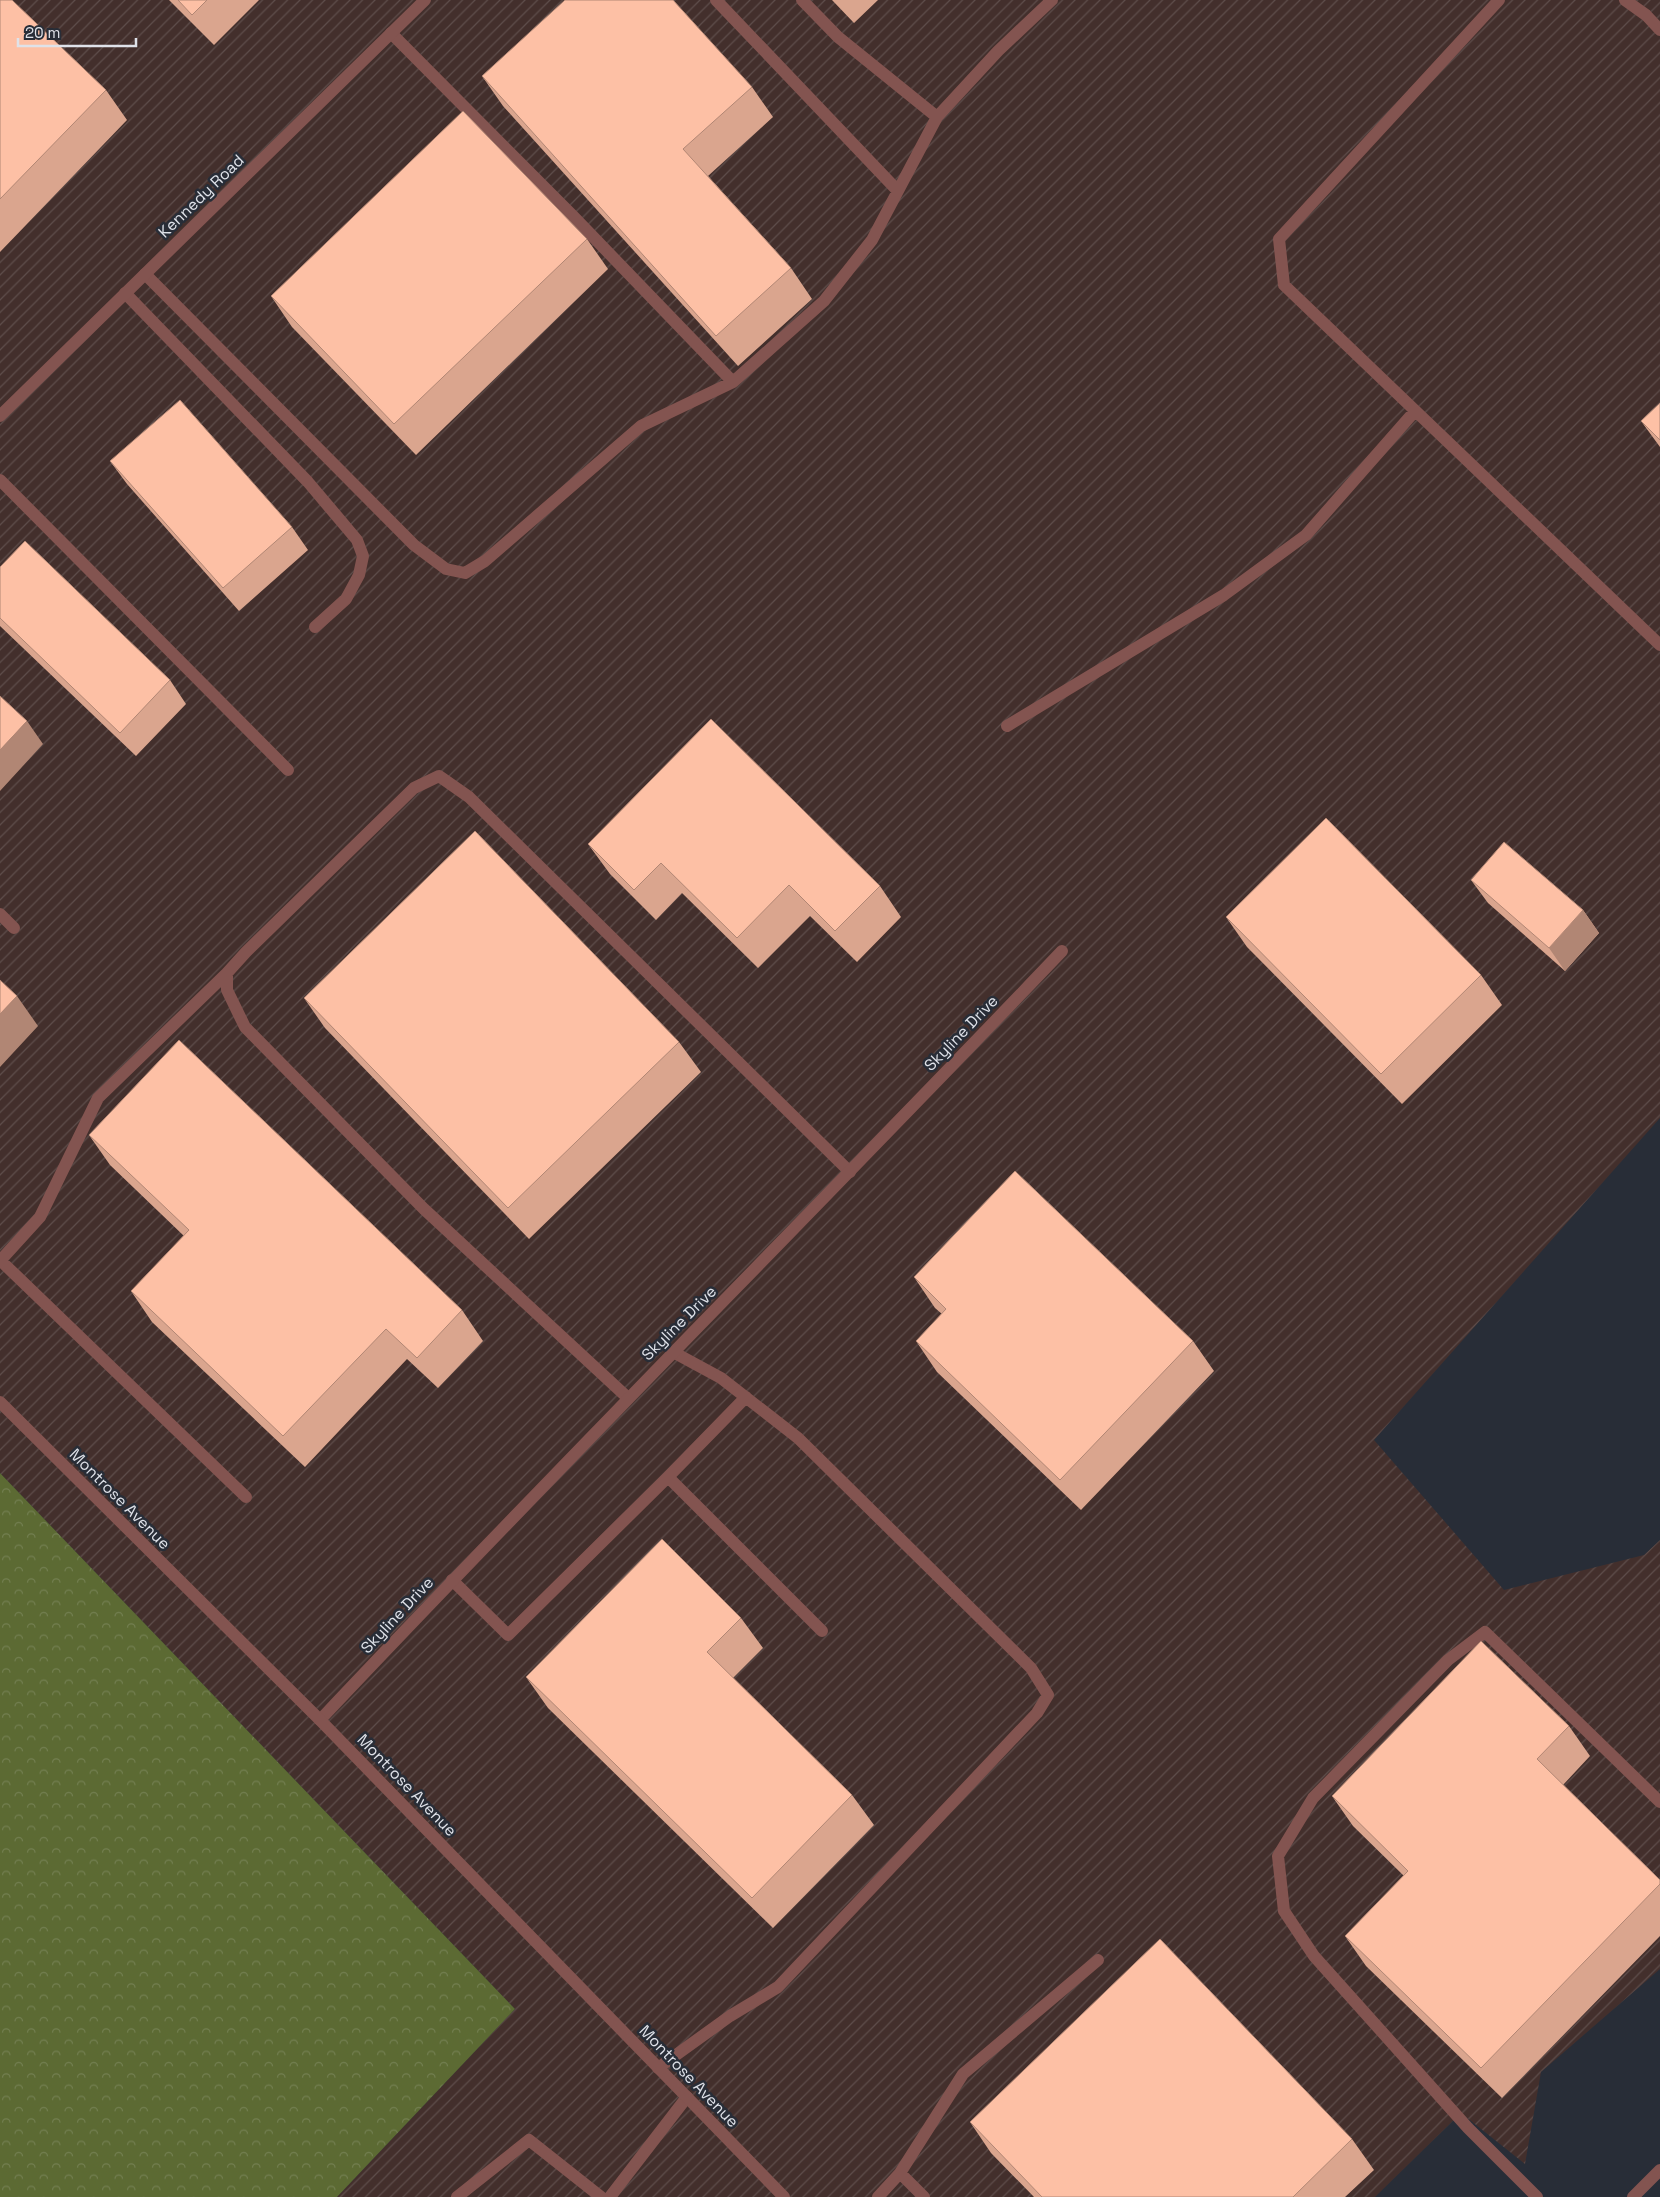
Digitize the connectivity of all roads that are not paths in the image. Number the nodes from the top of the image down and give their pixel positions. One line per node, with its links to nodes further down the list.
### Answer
1 (425, 0): 8 (street, Kennedy Road)
2 (716, 0): 10 (street)
3 (802, 0): 9 (street)
4 (1052, 0): 9 (street)
5 (1499, 0): 14 (street)
6 (1625, 0): 7 (street)
7 (1660, 30)
8 (392, 33): 11 (street, Kennedy Road); 13 (street)
9 (937, 118): 10 (street)
10 (897, 190): 13 (street)
11 (145, 274): 12 (street, Kennedy Road); 13 (street)
12 (125, 293): 15 (street, Kennedy Road); 17 (street)
13 (733, 382)
14 (1415, 411): 18 (street); 19 (street)
15 (0, 416)
16 (0, 480): 20 (street)
17 (315, 627)
18 (1660, 645)
19 (1007, 726)
20 (288, 770)
21 (0, 914): 22 (street)
22 (14, 928)
23 (1062, 952): 25 (street, Skyline Drive)
24 (227, 973): 25 (street); 26 (street); 29 (street)
25 (850, 1172): 27 (street, Skyline Drive)
26 (0, 1261): 32 (street)
27 (673, 1352): 28 (street); 29 (street, Skyline Drive)
28 (746, 1397): 31 (street); 38 (street)
29 (628, 1398): 33 (street, Skyline Drive)
30 (0, 1402): 35 (street, Montrose Avenue)
31 (668, 1478): 33 (street); 34 (street)
32 (246, 1497)
33 (452, 1580): 35 (street, Skyline Drive)
34 (822, 1632)
35 (320, 1720): 38 (street, Montrose Avenue)
36 (1660, 1802): 48 (street)
37 (1098, 1960): 41 (street)
38 (658, 2068): 39 (street, Montrose Avenue)
39 (687, 2097): 44 (street); 45 (street, Montrose Avenue)
40 (1660, 2170): 49 (street)
41 (900, 2173): 46 (street); 47 (street)
42 (456, 2197): 43 (street)
43 (600, 2197)
44 (610, 2197)
45 (784, 2197)
46 (878, 2197)
47 (924, 2197)
48 (1537, 2197)
49 (1633, 2197)

